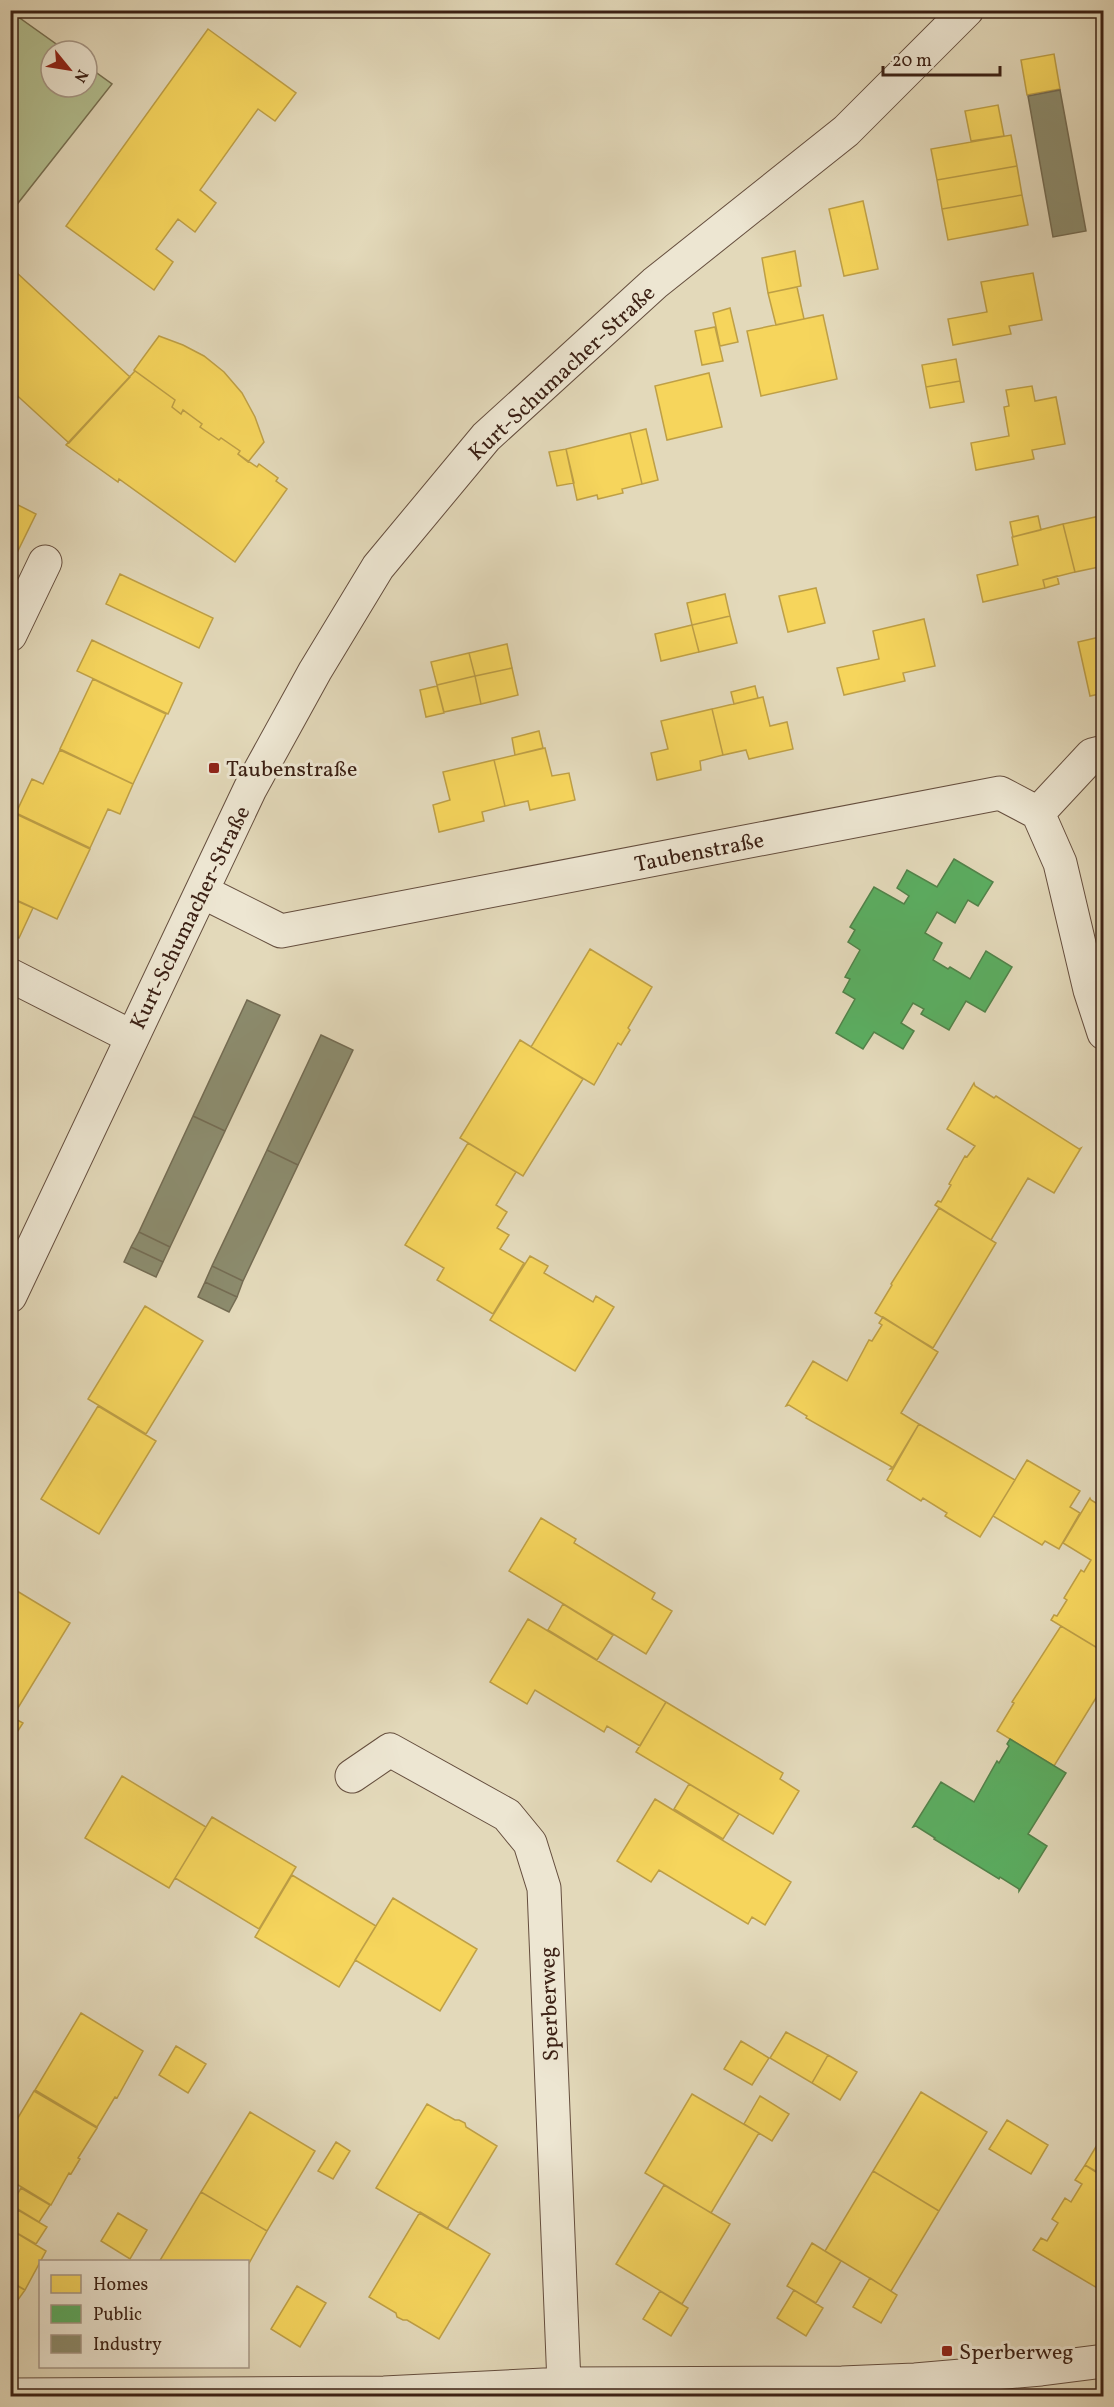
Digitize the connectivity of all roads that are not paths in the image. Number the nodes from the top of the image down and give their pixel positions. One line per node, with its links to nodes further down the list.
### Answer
1 (967, 10): 6 (street, Kurt-Schumacher-Straße)
2 (45, 562): 3 (street)
3 (10, 635)
4 (1104, 752): 5 (street)
5 (1038, 813): 6 (street, Taubenstraße); 8 (street)
6 (203, 892): 9 (street, Kurt-Schumacher-Straße)
7 (10, 975): 9 (street)
8 (1104, 1033)
9 (132, 1037): 10 (street, Kurt-Schumacher-Straße)
10 (10, 1296)
11 (352, 1776): 13 (street, Sperberweg)
12 (1104, 2361): 14 (street)
13 (564, 2384): 14 (street); 16 (street)
14 (843, 2390)
15 (10, 2395): 16 (street)
16 (384, 2395)

